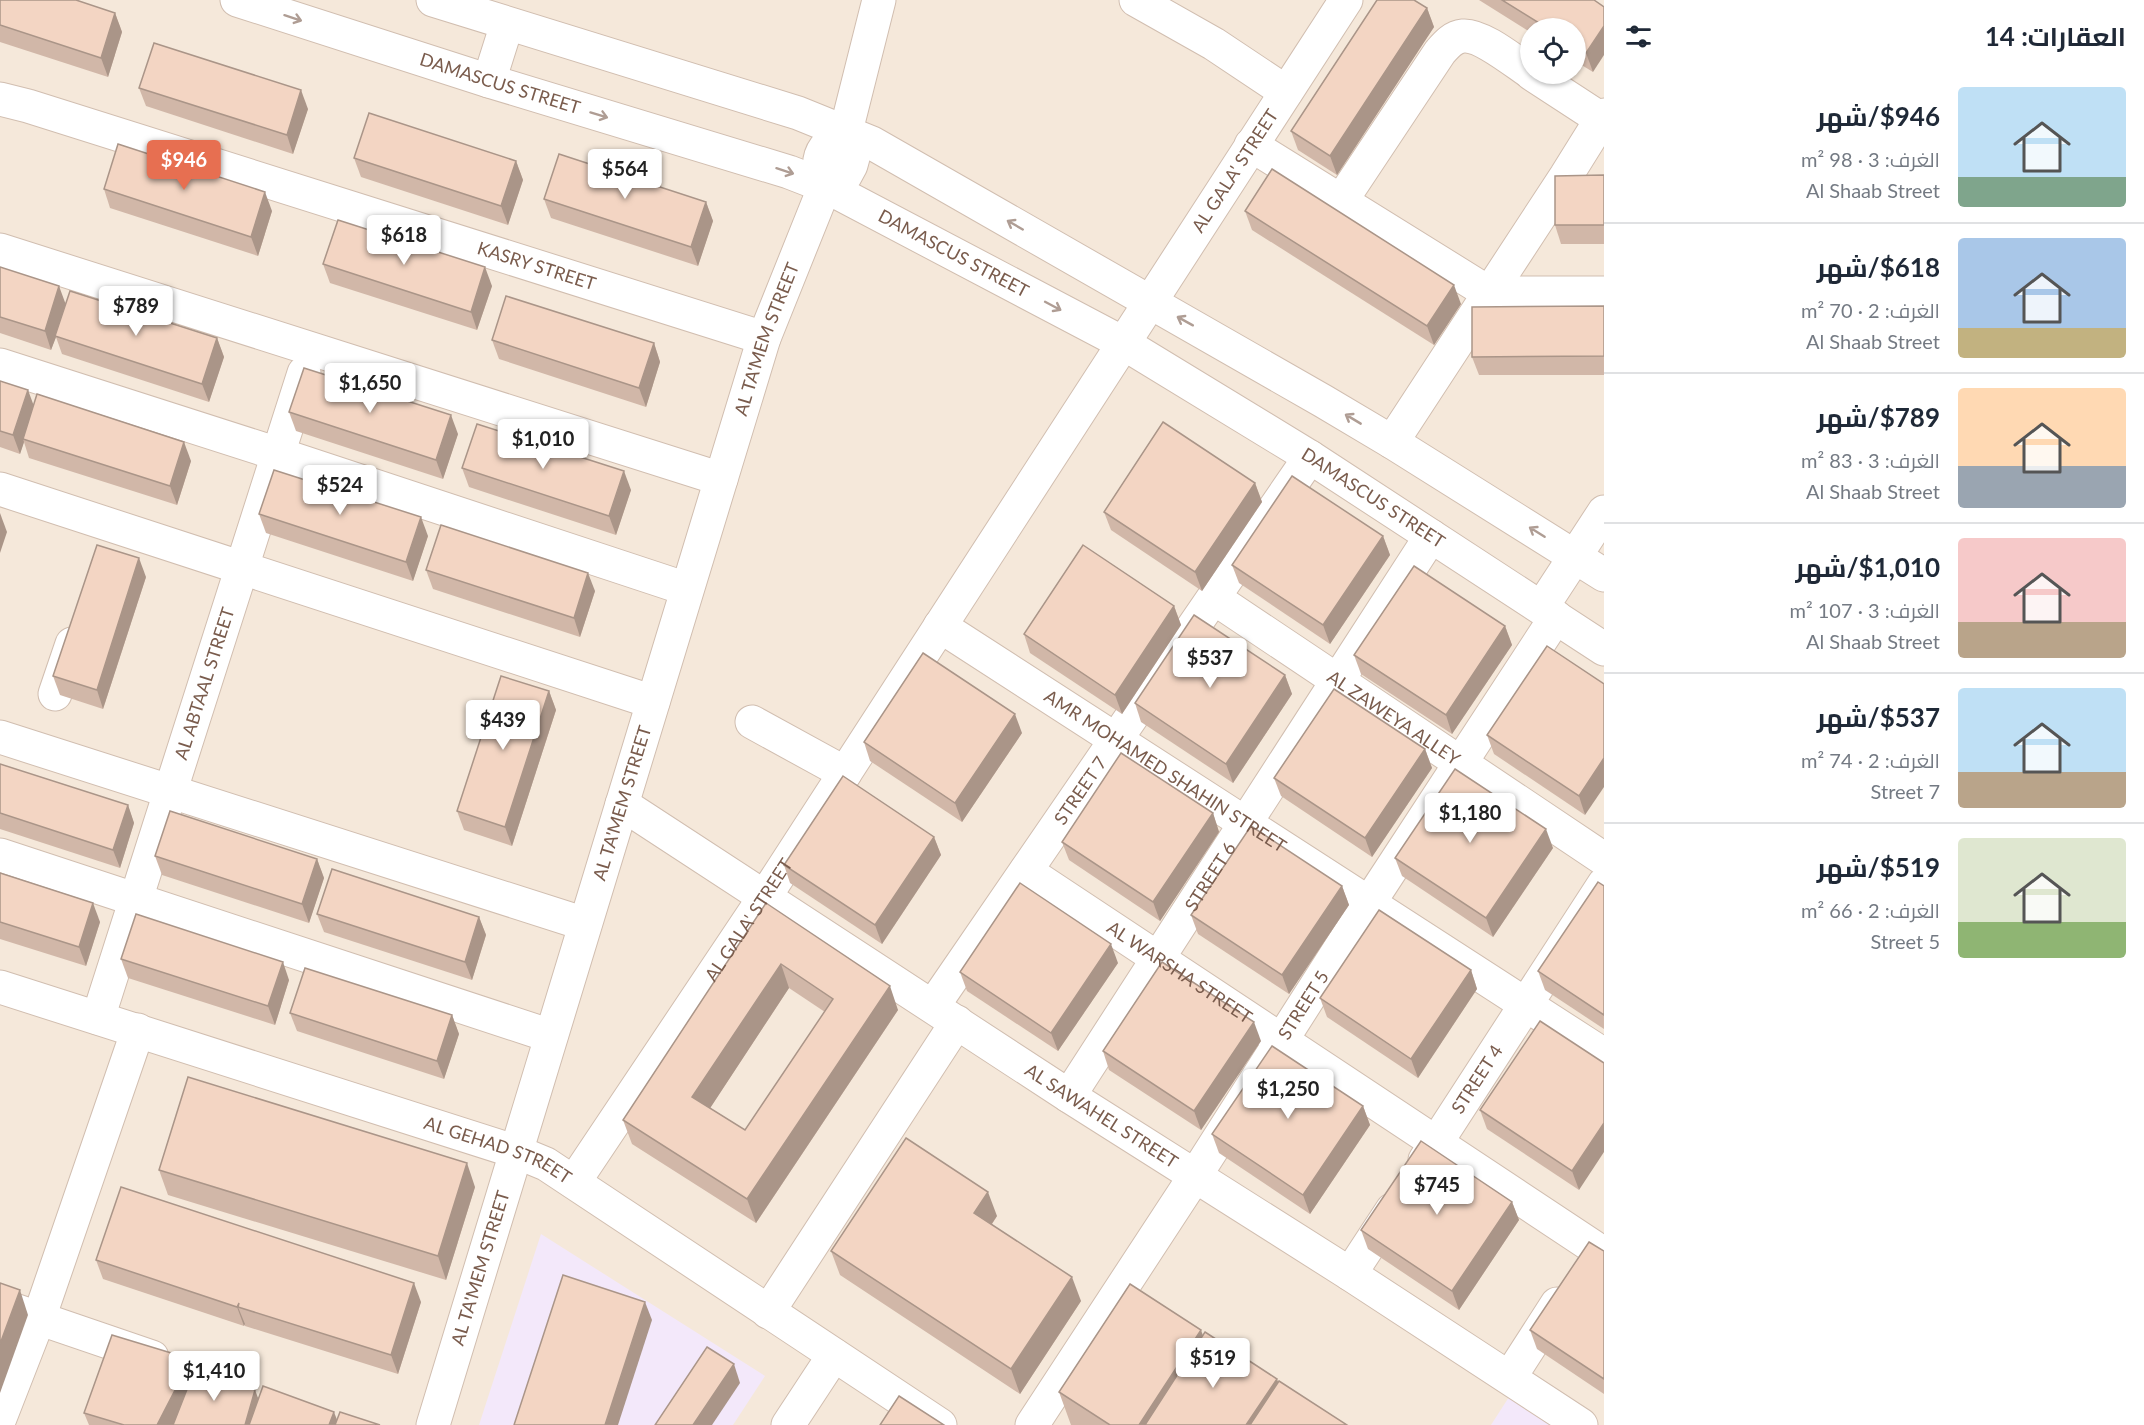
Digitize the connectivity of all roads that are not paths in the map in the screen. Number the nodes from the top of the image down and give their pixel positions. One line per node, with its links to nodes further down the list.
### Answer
1 (237, 0): 8 (street, DAMASCUS STREET, one-way to 8)
2 (433, 0): 6 (street)
3 (879, 0): 13 (street)
4 (1136, 0): 10 (street)
5 (1346, 0): 10 (street, AL GALA' STREET)
6 (507, 24): 8 (street); 13 (street)
7 (1520, 66): 18 (street)
8 (489, 81): 17 (street, DAMASCUS STREET, one-way to 17)
9 (1549, 84): 12 (street)
10 (1286, 92): 14 (street, AL GALA' STREET)
11 (0, 99): 23 (street, KASRY STREET)
12 (1603, 117): 16 (street)
13 (846, 131): 17 (street); 22 (street, one-way to 13)
14 (1251, 145): 18 (street); 22 (street, AL GALA' STREET)
15 (1604, 175): 16 (street)
16 (1566, 176): 20 (street)
17 (825, 186): 23 (street, AL TA'MEM STREET); 24 (street, DAMASCUS STREET, one-way to 24)
18 (1341, 201): 20 (street)
19 (0, 250): 25 (street)
20 (1489, 293): 21 (street); 27 (street)
21 (1604, 293)
22 (1150, 301): 24 (street, AL GALA' STREET); 27 (street, one-way to 22)
23 (764, 338): 30 (street, AL TA'MEM STREET)
24 (1123, 344): 29 (street, DAMASCUS STREET); 41 (street, AL GALA' STREET)
25 (312, 349): 28 (street, AL ABTAAL STREET); 30 (street)
26 (0, 365): 28 (street)
27 (1392, 442): 34 (street, one-way to 27)
28 (278, 454): 35 (street, AL ABTAAL STREET); 37 (street)
29 (1310, 457): 33 (street, DAMASCUS STREET); 38 (street, STREET 7)
30 (721, 479): 37 (street, AL TA'MEM STREET)
31 (0, 489): 35 (street)
32 (1604, 512): 34 (street, STREET 5)
33 (1431, 536): 39 (street, DAMASCUS STREET); 43 (street, STREET 6)
34 (1576, 556): 36 (street); 39 (street, STREET 5)
35 (241, 568): 45 (street); 51 (street, AL ABTAAL STREET)
36 (1604, 575)
37 (687, 589): 45 (street, AL TA'MEM STREET)
38 (1214, 598): 43 (street, AL ZAWEYA ALLEY); 48 (street, STREET 7)
39 (1549, 612): 42 (street, DAMASCUS STREET); 49 (street, STREET 5)
40 (82, 615): 44 (street)
41 (940, 626): 48 (street, AMR MOHAMED SHAHIN STREET); 50 (street, AL GALA' STREET)
42 (1604, 648)
43 (1338, 681): 49 (street, AL ZAWEYA ALLEY); 53 (street, STREET 6)
44 (55, 694)
45 (653, 702): 52 (street, AL TA'MEM STREET)
46 (752, 722): 50 (street)
47 (0, 737): 51 (street)
48 (1115, 741): 53 (street, AMR MOHAMED SHAHIN STREET); 56 (street, STREET 7)
49 (1461, 765): 55 (street, AL ZAWEYA ALLEY); 60 (street, STREET 5)
50 (845, 772): 58 (street, AL GALA' STREET)
51 (170, 792): 59 (street, AL ABTAAL STREET); 61 (street)
52 (622, 804): 58 (street, AL SAWAHEL STREET); 61 (street, AL TA'MEM STREET)
53 (1245, 824): 60 (street, AMR MOHAMED SHAHIN STREET); 62 (street, STREET 6)
54 (0, 855): 59 (street)
55 (1604, 859)
56 (1026, 871): 62 (street, AL WARSHA STREET); 65 (street, STREET 7)
57 (1604, 884): 64 (street, STREET 4)
58 (764, 898): 65 (street, AL SAWAHEL STREET); 75 (street, AL GALA' STREET)
59 (136, 899): 66 (street, AL ABTAAL STREET); 68 (street)
60 (1368, 903): 64 (street, AMR MOHAMED SHAHIN STREET); 69 (street, STREET 5)
61 (585, 924): 68 (street, AL TA'MEM STREET)
62 (1158, 958): 69 (street, AL WARSHA STREET); 71 (street, STREET 6)
63 (0, 987): 66 (street, AL GEHAD STREET)
64 (1527, 1005): 70 (street, AMR MOHAMED SHAHIN STREET); 72 (street, STREET 4)
65 (945, 1014): 71 (street, AL SAWAHEL STREET); 79 (street, STREET 7)
66 (98, 1018): 67 (street, AL GEHAD STREET)
67 (138, 1030): 73 (street, AL GEHAD STREET); 80 (street)
68 (551, 1036): 73 (street, AL TA'MEM STREET)
69 (1281, 1039): 72 (street, AL WARSHA STREET); 74 (street, STREET 5)
70 (1604, 1055)
71 (1069, 1096): 74 (street, AL SAWAHEL STREET)
72 (1436, 1143): 76 (street, AL WARSHA STREET); 77 (street, STREET 4)
73 (517, 1152): 75 (street, AL GEHAD STREET); 85 (street, AL TA'MEM STREET)
74 (1195, 1176): 77 (street, AL SAWAHEL STREET); 88 (street, STREET 5)
75 (574, 1182): 79 (street, AL GEHAD STREET)
76 (1592, 1256): 83 (street)
77 (1350, 1274): 83 (street, AL SAWAHEL STREET)
78 (0, 1305): 80 (street)
79 (768, 1312): 81 (street, AL GEHAD STREET)
80 (39, 1318): 82 (street); 84 (street)
81 (834, 1355): 86 (street); 87 (street, AL GEHAD STREET)
82 (184, 1368)
83 (1510, 1377): 89 (street, AL SAWAHEL STREET)
84 (0, 1418)
85 (433, 1425)
86 (788, 1425)
87 (940, 1425)
88 (1032, 1425)
89 (1581, 1425)

